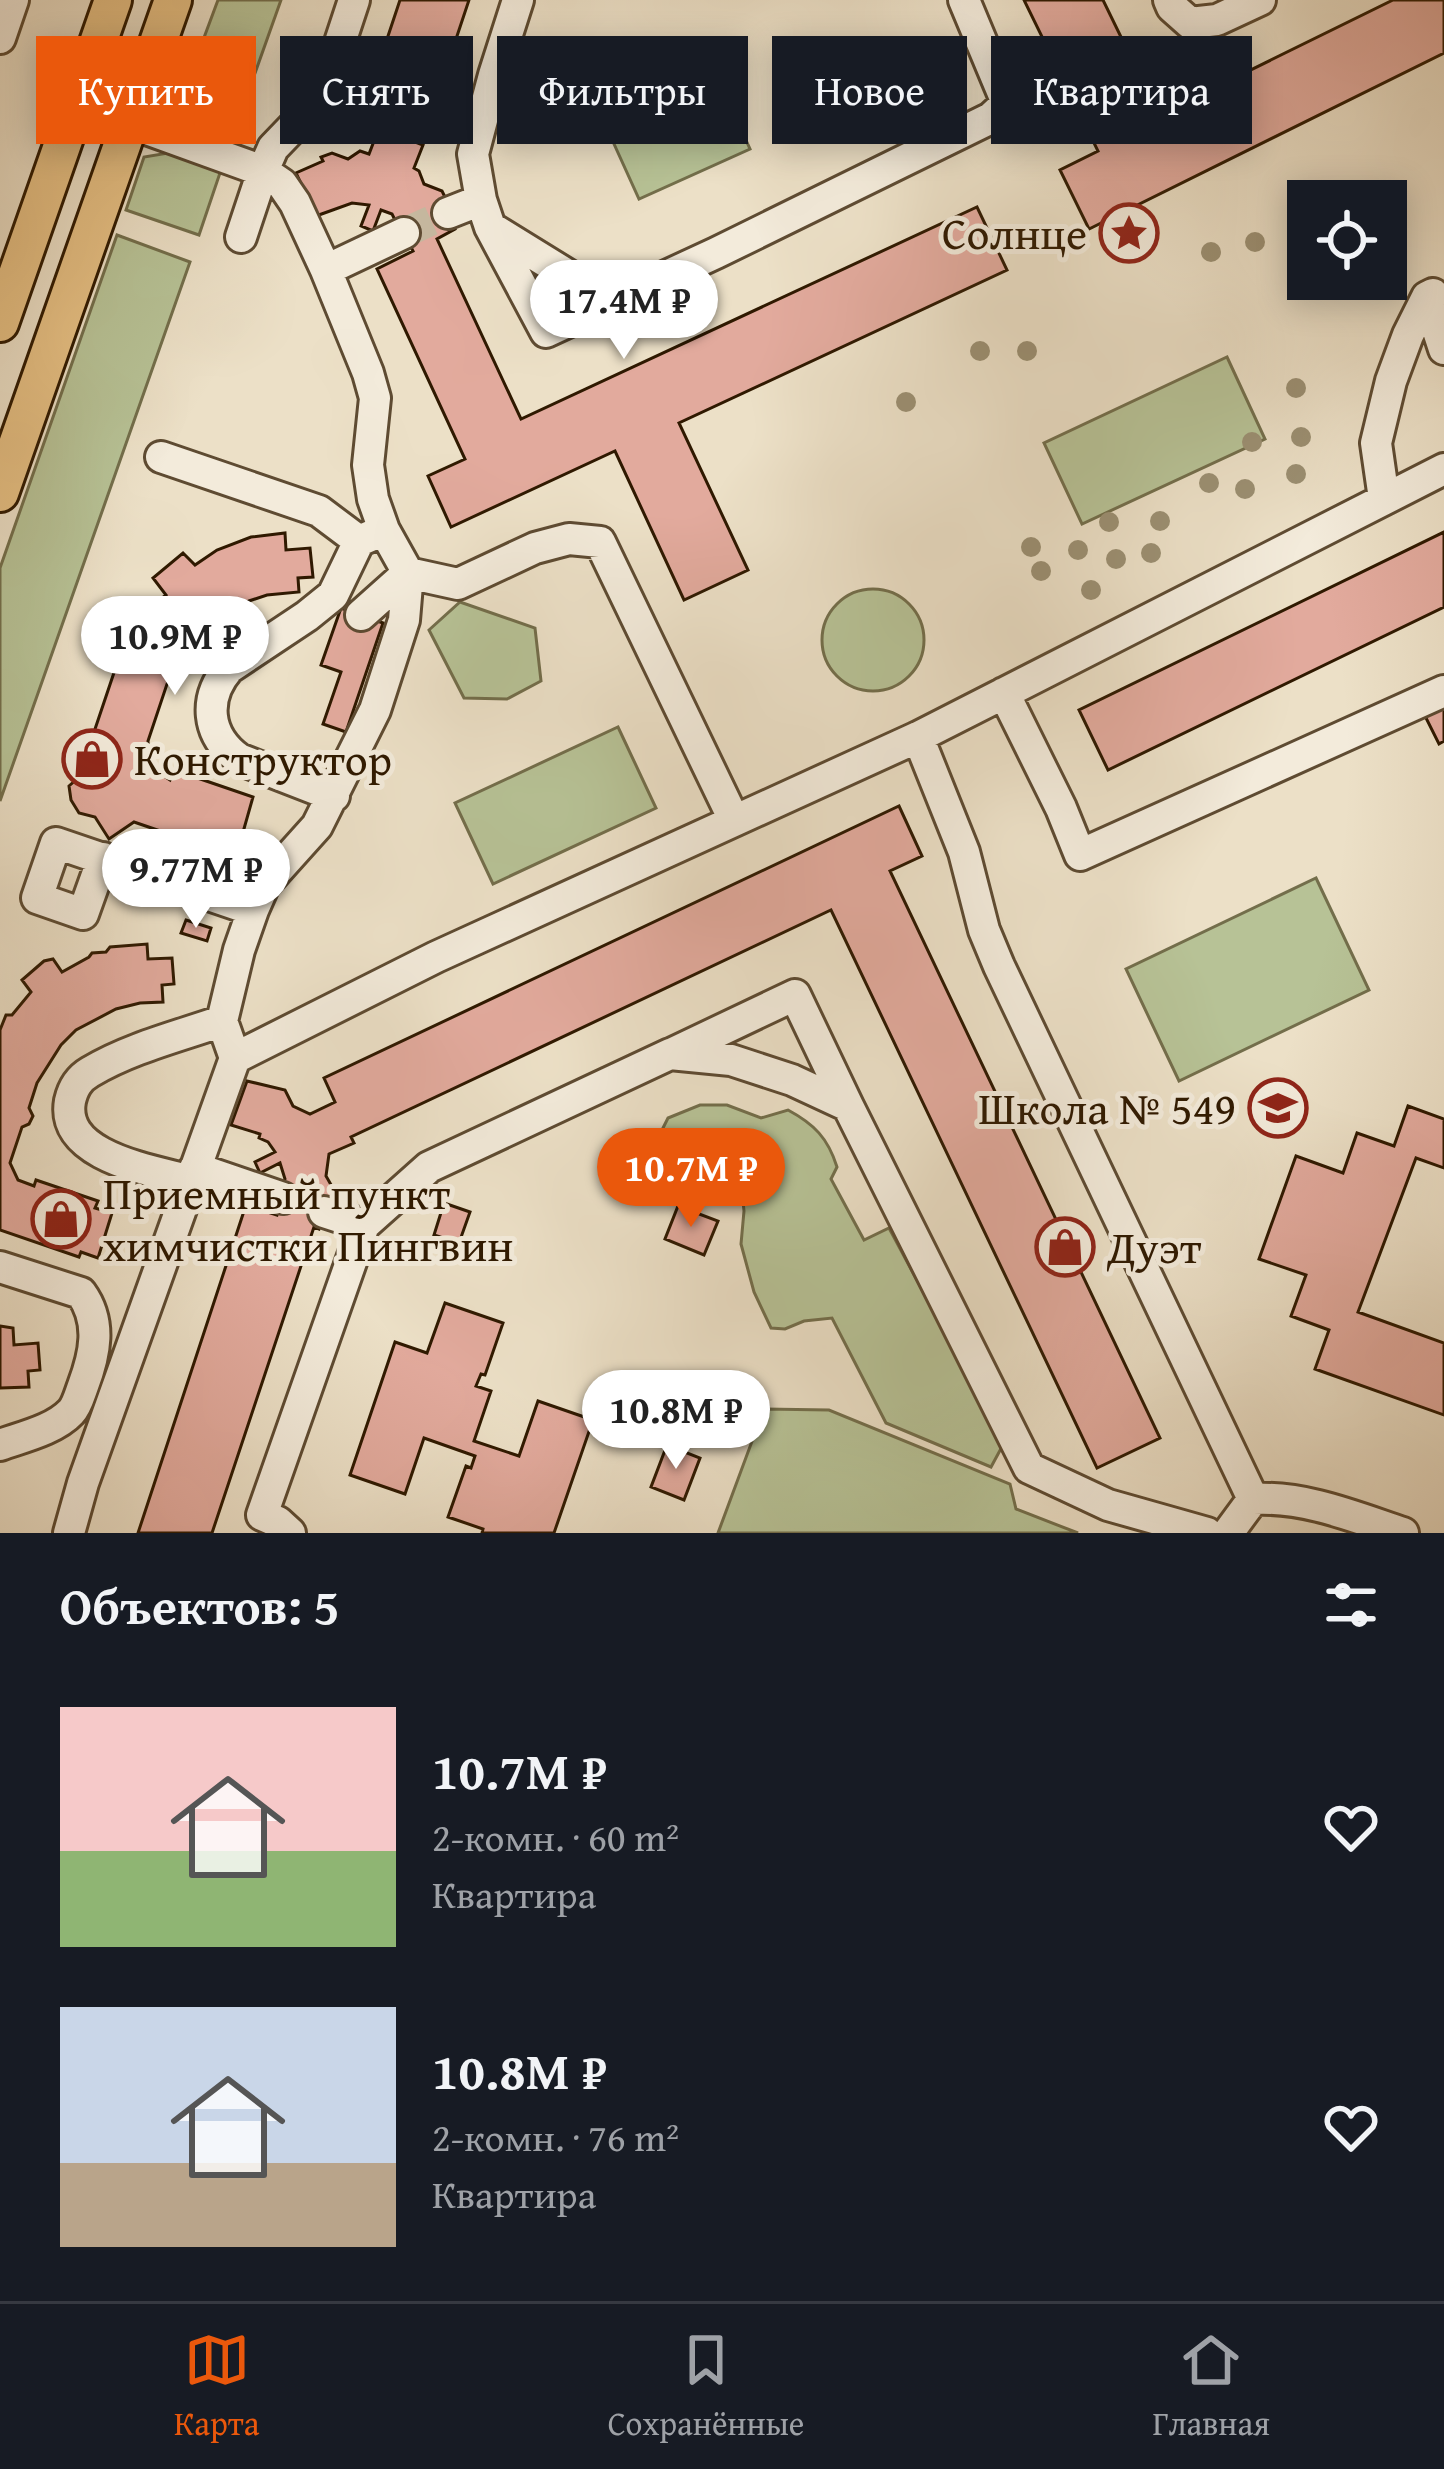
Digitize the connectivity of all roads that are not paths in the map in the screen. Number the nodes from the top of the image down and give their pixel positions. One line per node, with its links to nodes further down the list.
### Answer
1 (14, 0): 10 (street)
2 (113, 0): 21 (main road)
3 (172, 0): 9 (main road)
4 (354, 0): 13 (street)
5 (518, 0): 15 (street)
6 (964, 0): 20 (street)
7 (1168, 0): 8 (street)
8 (1260, 0)
9 (160, 36)
10 (0, 38)
11 (123, 144): 25 (main road)
12 (188, 144): 13 (street)
13 (263, 171): 17 (street); 18 (street)
14 (448, 213): 15 (street)
15 (486, 213): 20 (street); 20 (street)
16 (404, 233): 18 (street)
17 (242, 237)
18 (326, 270): 27 (street)
19 (1435, 292): 22 (street); 26 (street)
20 (613, 303)
21 (0, 323)
22 (1444, 349)
23 (161, 458): 27 (street)
24 (1444, 469): 26 (street)
25 (0, 493)
26 (1384, 499): 31 (street)
27 (371, 535): 28 (street); 33 (street)
28 (408, 573): 29 (street); 33 (street); 34 (street)
29 (361, 616)
30 (1444, 692): 31 (street)
31 (1004, 693): 32 (street)
32 (918, 736): 34 (street); 49 (street)
33 (334, 796): 36 (street)
34 (734, 820): 39 (street)
35 (103, 859): 36 (street)
36 (254, 910): 37 (street)
37 (222, 1021): 39 (street); 41 (street)
38 (670, 1054): 40 (street); 40 (street); 44 (street)
39 (235, 1058): 41 (street)
40 (848, 1106): 53 (street)
41 (193, 1175): 42 (street); 47 (street)
42 (283, 1198)
43 (324, 1212): 44 (street)
44 (364, 1225): 50 (street)
45 (0, 1268): 46 (street)
46 (87, 1374): 47 (street); 48 (street)
47 (118, 1385): 51 (street)
48 (0, 1445)
49 (1253, 1499): 54 (street); 55 (street)
50 (258, 1524): 52 (street)
51 (69, 1533)
52 (290, 1533)
53 (1207, 1533)
54 (1228, 1533)
55 (1403, 1533)

